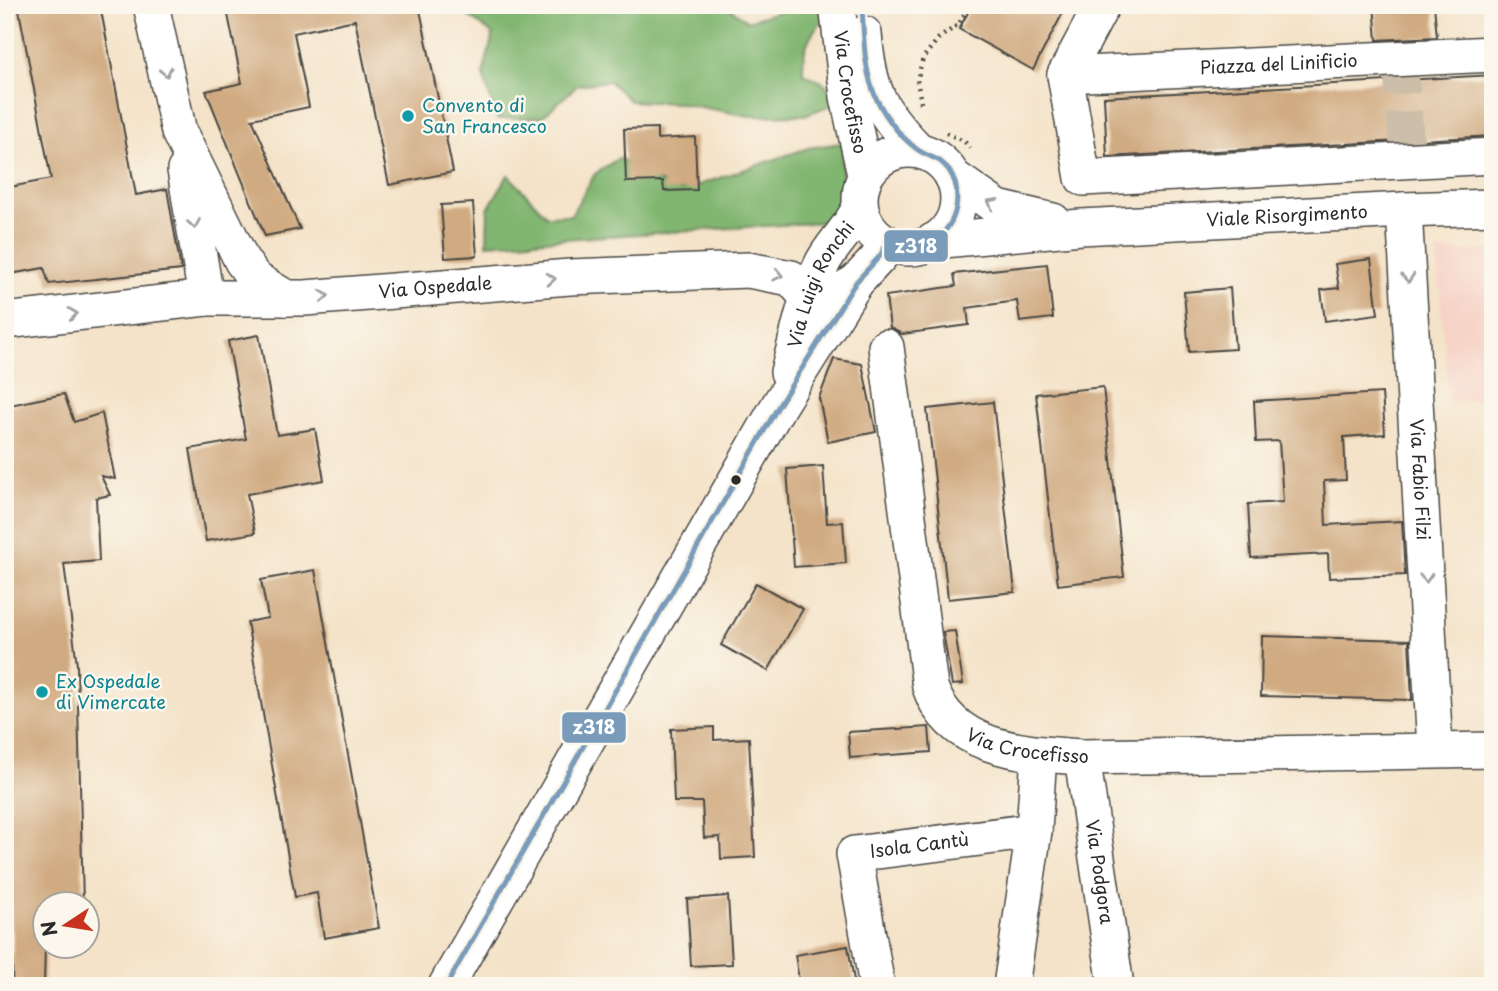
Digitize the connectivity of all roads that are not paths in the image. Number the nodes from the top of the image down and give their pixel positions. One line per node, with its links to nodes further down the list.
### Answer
1 (151, 5): 7 (street, one-way to 7)
2 (837, 5): 11 (street, Via Crocefisso)
3 (862, 5): 8 (street, Via Crocefisso)
4 (1095, 8): 6 (street)
5 (1493, 54): 6 (street, Piazza del Linificio)
6 (1065, 75): 9 (street)
7 (179, 132): 18 (street, one-way to 18); 19 (street)
8 (918, 150): 10 (street); 11 (street)
9 (1493, 156)
10 (952, 176): 14 (street, Viale Risorgimento, one-way to 10); 15 (street)
11 (863, 191): 16 (street); 20 (street, Via Luigi Ronchi)
12 (1493, 207): 13 (street, Viale Risorgimento)
13 (1404, 210): 14 (street, Viale Risorgimento); 24 (street, Via Fabio Filzi, one-way to 24)
14 (1081, 228): 15 (street, Viale Risorgimento)
15 (933, 241): 16 (street)
16 (887, 243): 17 (street, Via Luigi Ronchi)
17 (856, 282): 20 (street); 23 (street, Via Luigi Ronchi)
18 (206, 298): 19 (street, Via Ospedale); 21 (street, Via Ospedale, one-way to 18)
19 (286, 298): 20 (street, Via Ospedale, one-way to 20)
20 (807, 298): 23 (street, Via Luigi Ronchi)
21 (5, 321)
22 (886, 347): 26 (street, Via Crocefisso)
23 (779, 405): 29 (street, Via Luigi Ronchi)
24 (1435, 750): 25 (street, Via Crocefisso); 27 (street, Via Crocefisso)
25 (1493, 750)
26 (1039, 754): 27 (street, Via Crocefisso); 28 (street)
27 (1082, 757): 32 (street, Via Podgora)
28 (1034, 831): 30 (street, Isola Cantù); 31 (street)
29 (446, 986)
30 (877, 986)
31 (1011, 986)
32 (1116, 986)

